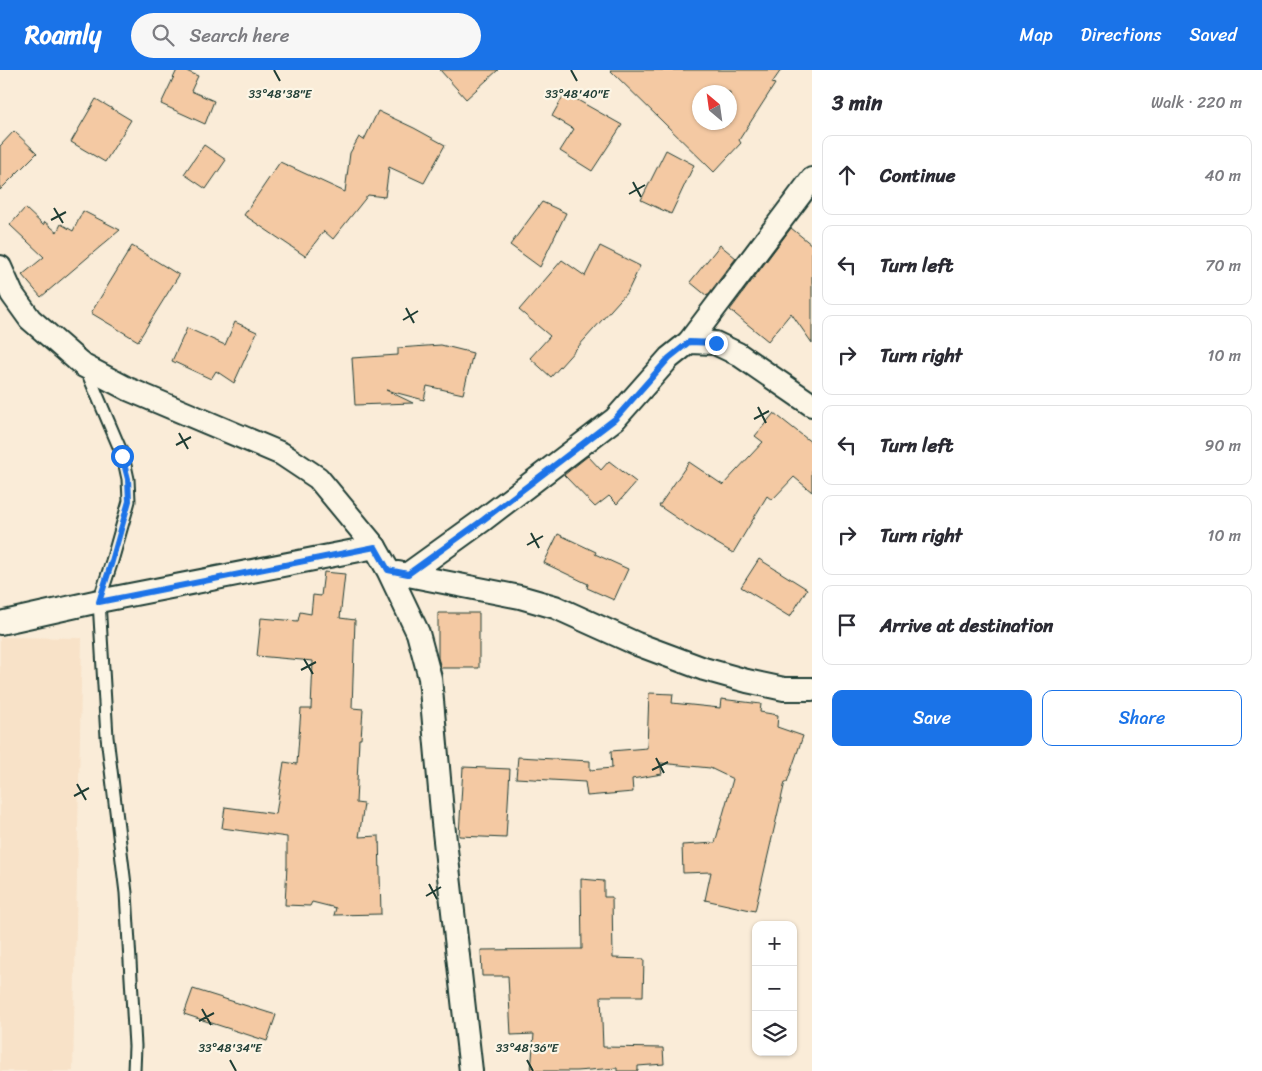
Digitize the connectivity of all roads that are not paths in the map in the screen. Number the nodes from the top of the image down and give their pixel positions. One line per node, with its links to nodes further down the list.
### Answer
1 (812, 179): 3 (street)
2 (0, 267): 4 (street)
3 (689, 342): 5 (street); 7 (street)
4 (84, 366): 6 (street); 8 (lane)
5 (812, 405)
6 (375, 547): 7 (street); 8 (street)
7 (398, 572): 10 (street); 12 (street)
8 (99, 602): 9 (street); 11 (lane)
9 (0, 623)
10 (812, 689)
11 (134, 1071)
12 (472, 1071)

